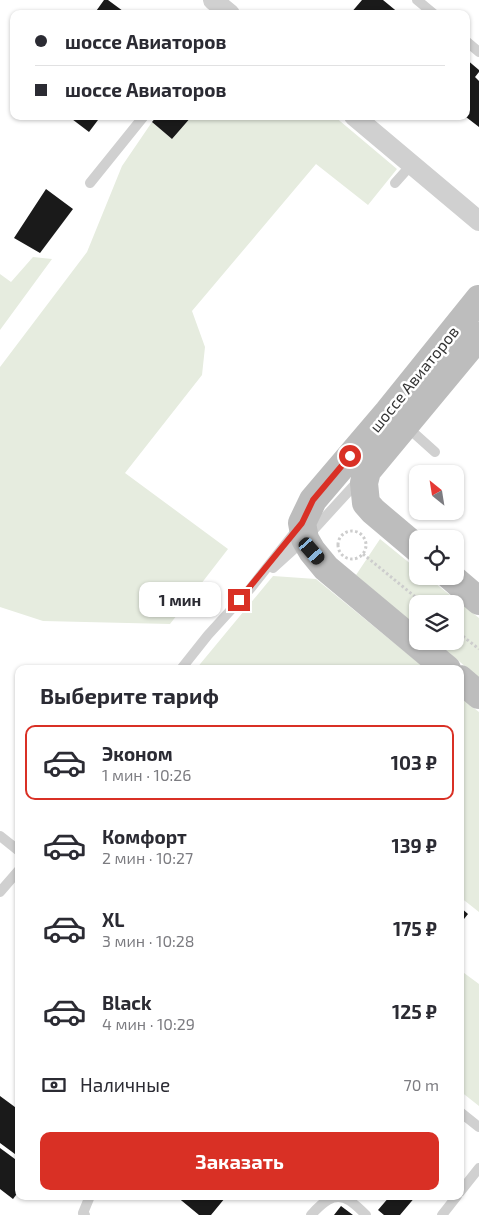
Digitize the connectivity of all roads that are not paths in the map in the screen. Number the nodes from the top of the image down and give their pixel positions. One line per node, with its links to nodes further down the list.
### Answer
1 (418, 0): 2 (lane)
2 (429, 10)
3 (141, 120): 6 (lane)
4 (359, 120): 5 (street)
5 (412, 164): 7 (lane); 8 (street)
6 (90, 183)
7 (395, 183)
8 (479, 222)
9 (479, 299): 11 (main road, шоссе Авиаторов)
10 (479, 336): 11 (main road, шоссе Авиаторов)
11 (396, 418): 12 (lane); 13 (main road, шоссе Авиаторов); 14 (main road, шоссе Авиаторов)
12 (435, 452)
13 (367, 471): 14 (lane); 15 (main road)
14 (304, 531): 17 (lane, шоссе Авиаторов); 17 (lane); 20 (main road)
15 (409, 541)
16 (460, 585): 18 (main road)
17 (250, 589): 19 (lane, шоссе Авиаторов)
18 (479, 601)
19 (184, 665)
20 (442, 665)
21 (464, 683): 22 (main road)
22 (479, 695)
23 (0, 836): 24 (lane)
24 (15, 848)
25 (15, 875): 26 (lane)
26 (0, 892)
27 (464, 1115): 28 (lane)
28 (479, 1127)
29 (479, 1168): 30 (lane)
30 (464, 1187)
31 (88, 1200): 35 (lane)
32 (328, 1200): 36 (lane)
33 (349, 1200): 37 (lane)
34 (454, 1200): 38 (lane)
35 (83, 1214)
36 (311, 1215)
37 (366, 1215)
38 (442, 1215)

